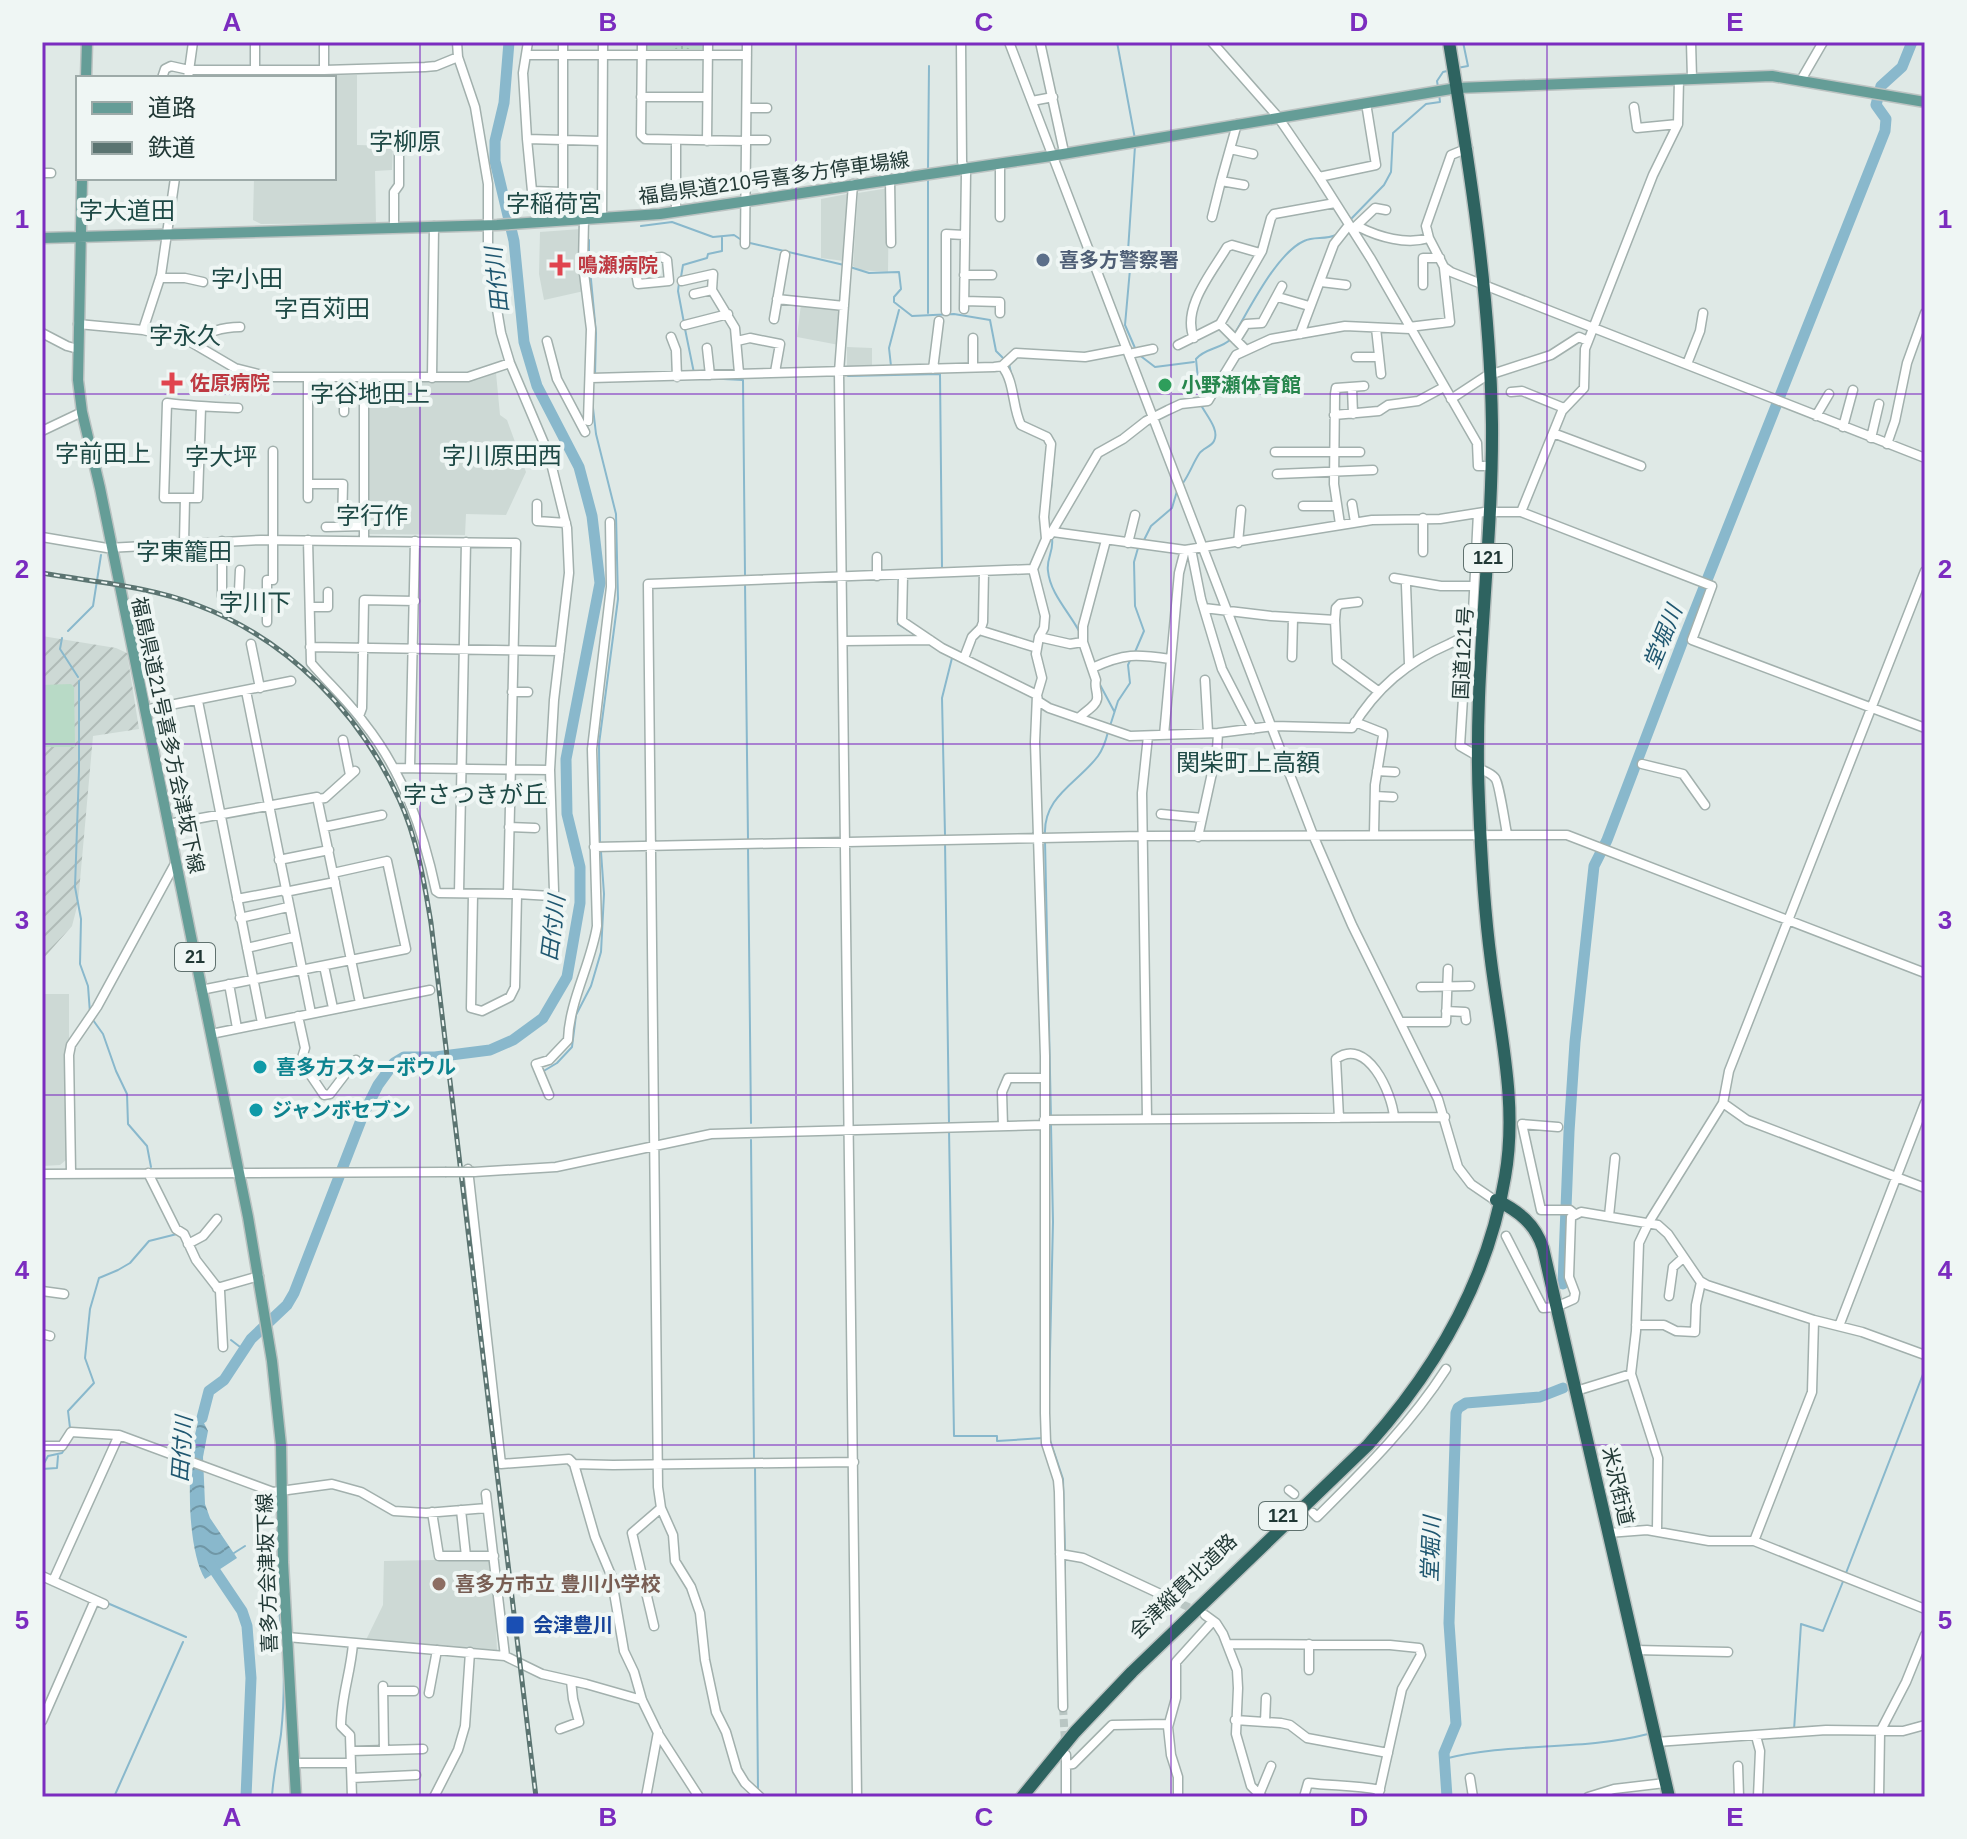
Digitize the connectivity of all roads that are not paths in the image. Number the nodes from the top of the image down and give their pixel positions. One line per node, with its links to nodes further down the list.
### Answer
1 (87, 42): 29 (main road)
2 (193, 42): 28 (street)
3 (255, 42): 26 (street)
4 (324, 42): 27 (street)
5 (457, 42): 25 (street)
6 (528, 42): 23 (street)
7 (563, 42): 21 (street)
8 (603, 42): 22 (street)
9 (642, 42): 19 (street)
10 (708, 42): 20 (street)
11 (747, 42): 24 (street)
12 (961, 42): 61 (street)
13 (1009, 42): 38 (street)
14 (1040, 42): 37 (street)
15 (1212, 42): 44 (street)
16 (1449, 42): 34 (highway, 国道121号 / 121)
17 (1691, 42): 31 (street)
18 (1823, 42): 33 (street)
19 (642, 53): 20 (street); 22 (street); 35 (street)
20 (708, 53): 24 (street); 36 (street)
21 (563, 54): 22 (street); 23 (street); 48 (street)
22 (603, 54): 51 (street)
23 (526, 55): 47 (street)
24 (747, 55): 42 (street)
25 (458, 57): 27 (street); 77 (street)
26 (255, 70): 27 (street); 28 (street)
27 (324, 70)
28 (188, 74): 30 (street)
29 (86, 76)
30 (163, 76)
31 (1692, 78): 32 (main road, 福島県道210号喜多方停車場線); 33 (main road, 福島県道210号喜多方停車場線)
32 (1679, 79): 34 (main road, 福島県道210号喜多方停車場線); 46 (street)
33 (1801, 80): 39 (main road, 福島県道210号喜多方停車場線)
34 (1457, 88): 40 (main road, 福島県道210号喜多方停車場線); 55 (highway, 国道121号 / 121)
35 (641, 97): 36 (street); 52 (street)
36 (707, 97): 53 (street)
37 (1053, 97): 38 (street); 57 (street)
38 (1032, 101): 59 (street)
39 (1925, 102)
40 (1366, 103): 44 (main road, 福島県道210号喜多方停車場線); 62 (street)
41 (1634, 107): 46 (street)
42 (747, 108): 43 (street); 49 (street)
43 (767, 108)
44 (1278, 117): 45 (main road, 福島県道210号喜多方停車場線); 62 (street)
45 (1237, 124): 56 (street); 57 (main road, 福島県道210号喜多方停車場線)
46 (1678, 124): 124 (street)
47 (527, 139): 48 (street); 48 (street)
48 (563, 140): 51 (street)
49 (747, 140): 50 (street); 53 (street); 69 (street)
50 (766, 140)
51 (601, 141): 75 (street)
52 (676, 141): 53 (street); 72 (street)
53 (707, 141)
54 (399, 145): 79 (street)
55 (1468, 148): 85 (street); 102 (highway, 国道121号 / 121)
56 (1230, 149): 58 (street); 66 (street)
57 (1064, 152): 59 (main road, 福島県道210号喜多方停車場線)
58 (1253, 154)
59 (1051, 156): 60 (main road, 福島県道210号喜多方停車場線); 141 (street)
60 (1000, 163): 61 (main road, 福島県道210号喜多方停車場線); 73 (street)
61 (965, 169): 65 (main road, 福島県道210号喜多方停車場線); 82 (street)
62 (1319, 177): 70 (street)
63 (82, 180): 83 (main road, 福島県道21号喜多方会津坂下線 / 21)
64 (175, 180): 81 (street)
65 (890, 180): 67 (main road, 福島県道210号喜多方停車場線); 86 (street)
66 (1221, 181): 68 (street); 74 (street)
67 (853, 184): 69 (main road, 福島県道210号喜多方停車場線); 109 (street)
68 (1244, 185)
69 (747, 202): 72 (main road, 福島県道210号喜多方停車場線); 87 (street)
70 (1335, 203): 80 (street); 88 (street)
71 (1386, 210): 80 (street)
72 (676, 211): 75 (main road, 福島県道210号喜多方停車場線)
73 (1000, 217)
74 (1212, 217)
75 (602, 218): 76 (main road, 福島県道210号喜多方停車場線)
76 (584, 219): 77 (main road, 福島県道210号喜多方停車場線); 92 (street)
77 (492, 225): 78 (main road, 福島県道210号喜多方停車場線); 144 (street)
78 (434, 226): 79 (main road, 福島県道210号喜多方停車場線); 159 (street)
79 (394, 227): 81 (main road, 福島県道210号喜多方停車場線)
80 (1352, 227): 85 (street); 98 (street); 123 (street)
81 (167, 235): 83 (main road, 福島県道210号喜多方停車場線); 95 (street)
82 (964, 235): 93 (street); 111 (street)
83 (81, 237): 84 (main road, 福島県道210号喜多方停車場線); 118 (main road, 福島県道21号喜多方会津坂下線 / 21)
84 (42, 238)
85 (1429, 238): 91 (street)
86 (891, 243)
87 (745, 244)
88 (1260, 253): 119 (street); 130 (street)
89 (785, 255): 106 (street)
90 (634, 261): 90 (street); 92 (street)
91 (1442, 262): 100 (street); 102 (street); 108 (street)
92 (583, 265): 160 (street)
93 (964, 275): 94 (street); 112 (street)
94 (992, 275)
95 (160, 278): 97 (street); 125 (street)
96 (682, 281): 103 (street)
97 (203, 282)
98 (1321, 282): 99 (street); 110 (street)
99 (1346, 285)
100 (1423, 285)
101 (1282, 286): 105 (street)
102 (1486, 286): 124 (street); 154 (highway, 国道121号 / 121)
103 (712, 290): 104 (street); 115 (street)
104 (694, 294)
105 (1278, 297): 110 (street); 131 (street)
106 (777, 299): 109 (street); 116 (street)
107 (1437, 301): 108 (street)
108 (1449, 301): 123 (street)
109 (844, 306): 150 (street)
110 (1309, 306): 127 (street)
111 (946, 311)
112 (1000, 313)
113 (1703, 313): 146 (street)
114 (1925, 313): 184 (street)
115 (728, 314): 120 (street); 133 (street)
116 (774, 319)
117 (939, 321): 148 (street)
118 (78, 324): 125 (street); 138 (main road, 福島県道21号喜多方会津坂下線 / 21)
119 (1220, 324): 130 (street); 131 (street)
120 (685, 325)
121 (240, 327): 135 (street)
122 (1376, 328): 123 (street); 127 (street); 143 (street)
123 (1410, 328): 162 (street)
124 (1593, 329): 134 (street); 146 (street)
125 (143, 330): 135 (street)
126 (42, 333): 138 (street)
127 (1300, 334): 140 (street)
128 (671, 337): 156 (street)
129 (973, 338): 147 (street)
130 (1194, 338): 136 (street)
131 (1236, 340): 140 (street)
132 (547, 341): 181 (street)
133 (737, 341): 149 (street); 151 (street)
134 (1588, 341): 154 (street); 171 (street)
135 (194, 343): 157 (street)
136 (1178, 345)
137 (707, 348): 153 (street)
138 (78, 349): 172 (main road, 福島県道21号喜多方会津坂下線 / 21)
139 (1153, 349): 141 (street)
140 (1245, 349): 177 (street)
141 (1128, 352): 145 (street); 177 (street)
142 (1356, 357): 143 (street)
143 (1378, 357): 152 (street)
144 (510, 363): 159 (street); 209 (street)
145 (1005, 363): 147 (street); 214 (street)
146 (1687, 364): 176 (street)
147 (973, 367): 148 (street)
148 (933, 369): 150 (street)
149 (775, 372): 150 (street); 151 (street)
150 (839, 372): 236 (street)
151 (739, 373): 153 (street)
152 (1381, 374)
153 (710, 375): 156 (street)
154 (1491, 375): 167 (street); 190 (highway, 国道121号 / 121)
155 (344, 377): 157 (street); 158 (street); 173 (street)
156 (677, 377): 160 (street)
157 (308, 378): 195 (street)
158 (364, 378): 159 (street); 212 (street)
159 (432, 378)
160 (591, 378): 178 (street)
161 (1364, 386): 163 (street)
162 (1444, 387): 167 (street); 174 (street)
163 (1352, 388): 174 (street); 175 (street)
164 (1853, 390): 179 (street)
165 (1511, 392): 171 (street)
166 (1829, 394): 176 (street)
167 (1451, 399): 190 (street)
168 (1879, 404): 183 (street)
169 (201, 407): 170 (street); 196 (street); 196 (street)
170 (238, 408)
171 (1564, 408): 182 (street)
172 (82, 412): 180 (street); 226 (main road, 福島県道21号喜多方会津坂下線 / 21)
173 (344, 412)
174 (1353, 414): 175 (street)
175 (1334, 415): 188 (street)
176 (1816, 416): 179 (street)
177 (1153, 418): 214 (street); 227 (street)
178 (588, 421)
179 (1843, 427): 183 (street)
180 (42, 431)
181 (585, 432)
182 (1553, 433): 191 (street); 204 (street)
183 (1871, 438): 184 (street)
184 (1887, 444): 189 (street)
185 (273, 451): 216 (street)
186 (1275, 452): 188 (street)
187 (1360, 452): 188 (street)
188 (1333, 453): 192 (street)
189 (1925, 458)
190 (1491, 466): 203 (highway, 国道121号 / 121)
191 (1641, 466)
192 (1333, 470): 193 (street); 194 (street); 201 (street)
193 (1373, 470)
194 (1277, 474)
195 (308, 484): 197 (street); 211 (street)
196 (185, 498): 223 (street)
197 (308, 498)
198 (537, 504): 209 (street)
199 (1352, 504): 208 (street)
200 (1303, 506): 201 (street)
201 (1336, 506): 210 (street)
202 (1241, 510): 225 (street)
203 (1484, 512): 204 (street); 206 (street); 240 (street); 255 (highway, 国道121号 / 121)
204 (1521, 512): 282 (street)
205 (1135, 515): 224 (street)
206 (1423, 518): 208 (street); 229 (street)
207 (610, 522): 325 (street)
208 (1355, 522): 210 (street)
209 (566, 523): 267 (street)
210 (1340, 524): 225 (street)
211 (342, 526): 212 (street); 213 (street)
212 (364, 526): 220 (street)
213 (326, 527)
214 (1049, 536): 218 (street); 231 (street)
215 (42, 537): 226 (street)
216 (273, 540): 217 (street); 219 (street); 253 (street)
217 (308, 540): 220 (street); 248 (street)
218 (1106, 540): 224 (street); 259 (street)
219 (222, 541): 223 (street); 237 (street)
220 (364, 541): 221 (street)
221 (415, 541): 222 (street); 244 (street)
222 (466, 542): 265 (street); 266 (street)
223 (184, 543): 226 (street)
224 (1128, 543): 228 (street)
225 (1238, 543): 227 (street)
226 (112, 547): 283 (main road, 福島県道21号喜多方会津坂下線 / 21)
227 (1203, 547): 228 (street); 250 (street)
228 (1188, 550): 249 (street); 270 (street)
229 (1423, 552)
230 (877, 557): 235 (street)
231 (1033, 569): 232 (street); 256 (street)
232 (984, 571): 234 (street); 254 (street)
233 (1925, 571): 282 (street)
234 (903, 575): 235 (street); 257 (street)
235 (877, 576): 236 (street)
236 (844, 577): 258 (street); 324 (street)
237 (222, 578): 241 (street); 243 (street)
238 (1394, 578): 240 (street)
239 (1406, 585): 247 (street)
240 (1474, 586): 255 (street)
241 (239, 591)
242 (328, 592): 248 (street)
243 (222, 596)
244 (415, 601): 262 (street); 263 (street)
245 (1358, 602): 252 (street)
246 (1394, 602): 247 (street)
247 (1406, 602): 271 (street)
248 (311, 607): 261 (street)
249 (1204, 608): 250 (street); 289 (street)
250 (1227, 611): 251 (street); 287 (street)
251 (1293, 618): 252 (street); 268 (street)
252 (1335, 620): 277 (street)
253 (267, 622)
254 (979, 630): 264 (street); 269 (street)
255 (1474, 633): 271 (street); 294 (highway, 国道121号 / 121); 294 (street)
256 (1039, 637): 259 (street); 264 (street)
257 (930, 640): 258 (street); 269 (street)
258 (844, 641): 323 (street)
259 (1083, 642): 272 (street)
260 (251, 644): 275 (street)
261 (310, 647): 262 (street); 284 (street)
262 (363, 648): 263 (street); 284 (street)
263 (414, 648): 265 (street); 296 (street)
264 (1037, 648): 280 (street)
265 (464, 649): 266 (street); 298 (street)
266 (513, 651): 267 (street); 278 (street)
267 (560, 651): 300 (street)
268 (1292, 657)
269 (964, 658): 280 (street)
270 (1170, 659): 272 (street); 291 (street)
271 (1409, 664): 277 (street)
272 (1092, 668): 285 (street)
273 (1205, 680): 290 (street)
274 (291, 681): 275 (street)
275 (260, 688): 276 (street)
276 (246, 691): 281 (street); 306 (street)
277 (1378, 691): 286 (street)
278 (512, 692): 279 (street); 299 (street)
279 (528, 692)
280 (1037, 695): 285 (street); 322 (street)
281 (198, 701): 283 (street); 308 (street)
282 (1872, 707): 288 (street); 337 (street)
283 (145, 710): 312 (main road, 福島県道21号喜多方会津坂下線 / 21)
284 (359, 716): 297 (street)
285 (1079, 718): 292 (street)
286 (1355, 722): 287 (street); 301 (street)
287 (1273, 726): 289 (street); 318 (street)
288 (1925, 728)
289 (1253, 729): 290 (street)
290 (1213, 732): 291 (street); 311 (street)
291 (1164, 735): 292 (street)
292 (1148, 736): 320 (street)
293 (343, 740): 305 (street)
294 (1478, 763): 317 (street); 319 (highway, 国道121号 / 121)
295 (1642, 764): 307 (street)
296 (410, 767): 297 (street); 298 (street)
297 (394, 768): 331 (street)
298 (462, 769): 299 (street); 331 (street)
299 (510, 769): 300 (street); 314 (street)
300 (550, 770): 333 (street)
301 (1377, 771): 302 (street); 303 (street)
302 (1395, 772)
303 (1375, 796): 304 (street); 316 (street)
304 (1393, 797)
305 (318, 799): 306 (street); 313 (street)
306 (267, 804): 308 (street); 327 (street)
307 (1705, 805)
308 (221, 813): 312 (street); 334 (street)
309 (1161, 814): 311 (street)
310 (382, 815): 313 (street)
311 (1202, 818): 321 (street)
312 (168, 824): 328 (main road, 福島県道21号喜多方会津坂下線 / 21)
313 (324, 827): 326 (street)
314 (509, 827): 315 (street); 333 (street)
315 (535, 828)
316 (1374, 834): 318 (street); 319 (street)
317 (1507, 834): 319 (street); 337 (street)
318 (1313, 835): 321 (street); 358 (street)
319 (1480, 835): 363 (highway, 国道121号 / 121)
320 (1142, 836): 321 (street); 322 (street); 371 (street)
321 (1198, 837)
322 (1038, 839): 323 (street); 364 (street)
323 (847, 843): 324 (street); 376 (street)
324 (650, 846): 325 (street); 377 (street)
325 (594, 847): 365 (street)
326 (329, 850): 327 (street); 329 (street)
327 (279, 860): 330 (street)
328 (176, 862): 350 (main road, 福島県道21号喜多方会津坂下線 / 21); 380 (street)
329 (334, 878): 330 (street); 340 (street); 340 (street)
330 (285, 891): 334 (street); 335 (street)
331 (459, 893): 332 (street)
332 (473, 894): 333 (street); 333 (street)
333 (513, 894)
334 (237, 899): 336 (street)
335 (288, 907): 336 (street); 338 (street)
336 (240, 918): 339 (street)
337 (1788, 920): 344 (street); 366 (street)
338 (294, 937): 339 (street); 343 (street)
339 (247, 948): 345 (street)
340 (351, 961): 341 (street); 352 (street)
341 (324, 966): 343 (street); 353 (street)
342 (1448, 969): 347 (street)
343 (301, 970): 345 (street); 355 (street)
344 (1925, 973)
345 (253, 979): 346 (street); 359 (street)
346 (229, 984): 350 (street); 360 (street)
347 (1447, 986): 348 (street); 349 (street); 354 (street)
348 (1470, 986)
349 (1421, 987)
350 (201, 990): 361 (main road, 福島県道21号喜多方会津坂下線 / 21)
351 (430, 990): 352 (street)
352 (360, 1003): 353 (street)
353 (333, 1008): 355 (street)
354 (1446, 1011): 357 (street); 358 (street)
355 (311, 1013): 356 (street)
356 (298, 1016): 359 (street); 362 (street)
357 (1466, 1020)
358 (1400, 1022): 369 (street)
359 (262, 1023): 360 (street)
360 (237, 1028): 361 (street)
361 (211, 1034): 383 (main road, 福島県道21号喜多方会津坂下線 / 21)
362 (356, 1060)
363 (1507, 1075): 374 (highway, 国道121号 / 121); 386 (highway, 国道121号 / 121)
364 (1044, 1078): 372 (street); 373 (street)
365 (549, 1095)
366 (1723, 1103): 384 (street); 390 (street)
367 (1925, 1103): 384 (street)
368 (1394, 1117): 369 (street); 370 (street); 370 (street)
369 (1445, 1117): 386 (street)
370 (1339, 1118): 371 (street)
371 (1147, 1119): 372 (street)
372 (1044, 1123): 373 (street); 425 (street)
373 (1003, 1126): 376 (street)
374 (1516, 1126): 375 (street); 386 (highway, 国道121号 / 121); 387 (street)
375 (1558, 1127)
376 (850, 1131): 377 (street); 412 (street)
377 (656, 1144): 379 (street); 414 (street)
378 (1615, 1158): 388 (street)
379 (471, 1170): 383 (street, bridge); 413 (street)
380 (71, 1172): 381 (street); 382 (street)
381 (148, 1173): 383 (street); 392 (street)
382 (42, 1174)
383 (239, 1174): 394 (main road, 福島県道21号喜多方会津坂下線 / 21)
384 (1896, 1178): 385 (street); 403 (street)
385 (1925, 1188)
386 (1497, 1200): 400 (highway, 米沢街道); 483 (highway, 会津縦貫北道路 / 121); 484 (highway, 会津縦貫北道路 / 121)
387 (1569, 1211): 388 (street); 400 (street)
388 (1609, 1216): 390 (street)
389 (217, 1219): 392 (street)
390 (1649, 1222): 393 (street); 402 (street)
391 (1506, 1236): 400 (street)
392 (188, 1244): 396 (street)
393 (1683, 1258): 395 (street); 399 (street)
394 (259, 1276): 396 (street); 405 (main road, 福島県道21号喜多方会津坂下線 / 21)
395 (1701, 1282): 401 (street); 402 (street)
396 (217, 1288): 404 (street)
397 (42, 1291): 398 (street)
398 (64, 1294)
399 (1669, 1296)
400 (1556, 1307): 409 (highway, 米沢街道)
401 (1814, 1320): 403 (street); 424 (street)
402 (1636, 1325): 408 (street)
403 (1839, 1326): 406 (street)
404 (223, 1347)
405 (270, 1349): 415 (main road, 喜多方会津坂下線 / 21)
406 (1925, 1355)
407 (1446, 1369): 421 (street)
408 (1631, 1374): 409 (street); 422 (street)
409 (1576, 1391): 423 (highway, 米沢街道)
410 (118, 1435): 411 (street); 415 (street); 429 (street)
411 (42, 1446)
412 (854, 1462): 414 (street); 482 (street)
413 (574, 1464): 414 (street); 450 (street)
414 (658, 1464): 418 (street)
415 (282, 1491): 420 (street); 436 (main road, 喜多方会津坂下線 / 21)
416 (486, 1494): 417 (street)
417 (487, 1508): 419 (street); 427 (street)
418 (661, 1508): 434 (street); 481 (street)
419 (461, 1510): 420 (street); 426 (street)
420 (432, 1512): 426 (street)
421 (1313, 1513)
422 (1657, 1530)
423 (1608, 1533): 424 (street); 441 (highway, 米沢街道)
424 (1754, 1541): 431 (street)
425 (1060, 1554): 430 (street); 451 (street)
426 (466, 1556): 427 (street)
427 (494, 1556): 444 (street)
428 (42, 1576): 429 (street)
429 (53, 1581): 453 (street)
430 (1171, 1599)
431 (1925, 1609)
432 (1205, 1615): 433 (street)
433 (1213, 1621): 438 (street); 455 (street)
434 (654, 1626)
435 (1925, 1635): 459 (street)
436 (287, 1637): 437 (street); 466 (main road, 喜多方会津坂下線 / 21)
437 (353, 1643): 440 (street); 464 (street)
438 (1227, 1644): 439 (street); 452 (street)
439 (1309, 1644): 445 (street); 465 (street)
440 (437, 1650): 442 (street); 448 (street)
441 (1635, 1650): 443 (street); 461 (highway, 米沢街道)
442 (470, 1652): 444 (street); 478 (street)
443 (1728, 1652)
444 (505, 1656): 446 (street)
445 (1309, 1670)
446 (571, 1681): 450 (street); 457 (street)
447 (414, 1691): 463 (street)
448 (429, 1693)
449 (1266, 1698): 454 (street)
450 (642, 1700): 458 (street)
451 (1063, 1707)
452 (1235, 1720): 454 (street); 475 (street)
453 (42, 1721)
454 (1265, 1722): 465 (street)
455 (1168, 1724): 485 (street); 486 (street)
456 (1925, 1725): 459 (street)
457 (560, 1729)
458 (658, 1732): 479 (street); 480 (street)
459 (1880, 1732): 460 (street); 493 (street)
460 (1756, 1736): 461 (street); 492 (street)
461 (1656, 1742): 473 (highway, 米沢街道)
462 (423, 1749): 463 (street)
463 (384, 1750): 464 (street)
464 (351, 1751): 467 (street)
465 (1388, 1753): 474 (street)
466 (295, 1763): 467 (street); 476 (main road, 喜多方会津坂下線 / 21)
467 (351, 1763): 471 (street)
468 (1271, 1766): 475 (street)
469 (1738, 1766): 491 (street)
470 (416, 1775): 471 (street)
471 (352, 1778): 477 (street)
472 (1470, 1778): 488 (street)
473 (1665, 1783): 489 (street); 490 (highway, 米沢街道)
474 (1379, 1794): 487 (street)
475 (1260, 1796)
476 (296, 1797)
477 (352, 1797)
478 (434, 1797)
479 (646, 1797)
480 (699, 1797)
481 (760, 1797)
482 (857, 1797)
483 (1015, 1797)
484 (1022, 1797)
485 (1066, 1797)
486 (1178, 1797)
487 (1304, 1797)
488 (1473, 1797)
489 (1588, 1797)
490 (1669, 1797)
491 (1739, 1797)
492 (1758, 1797)
493 (1879, 1797)

